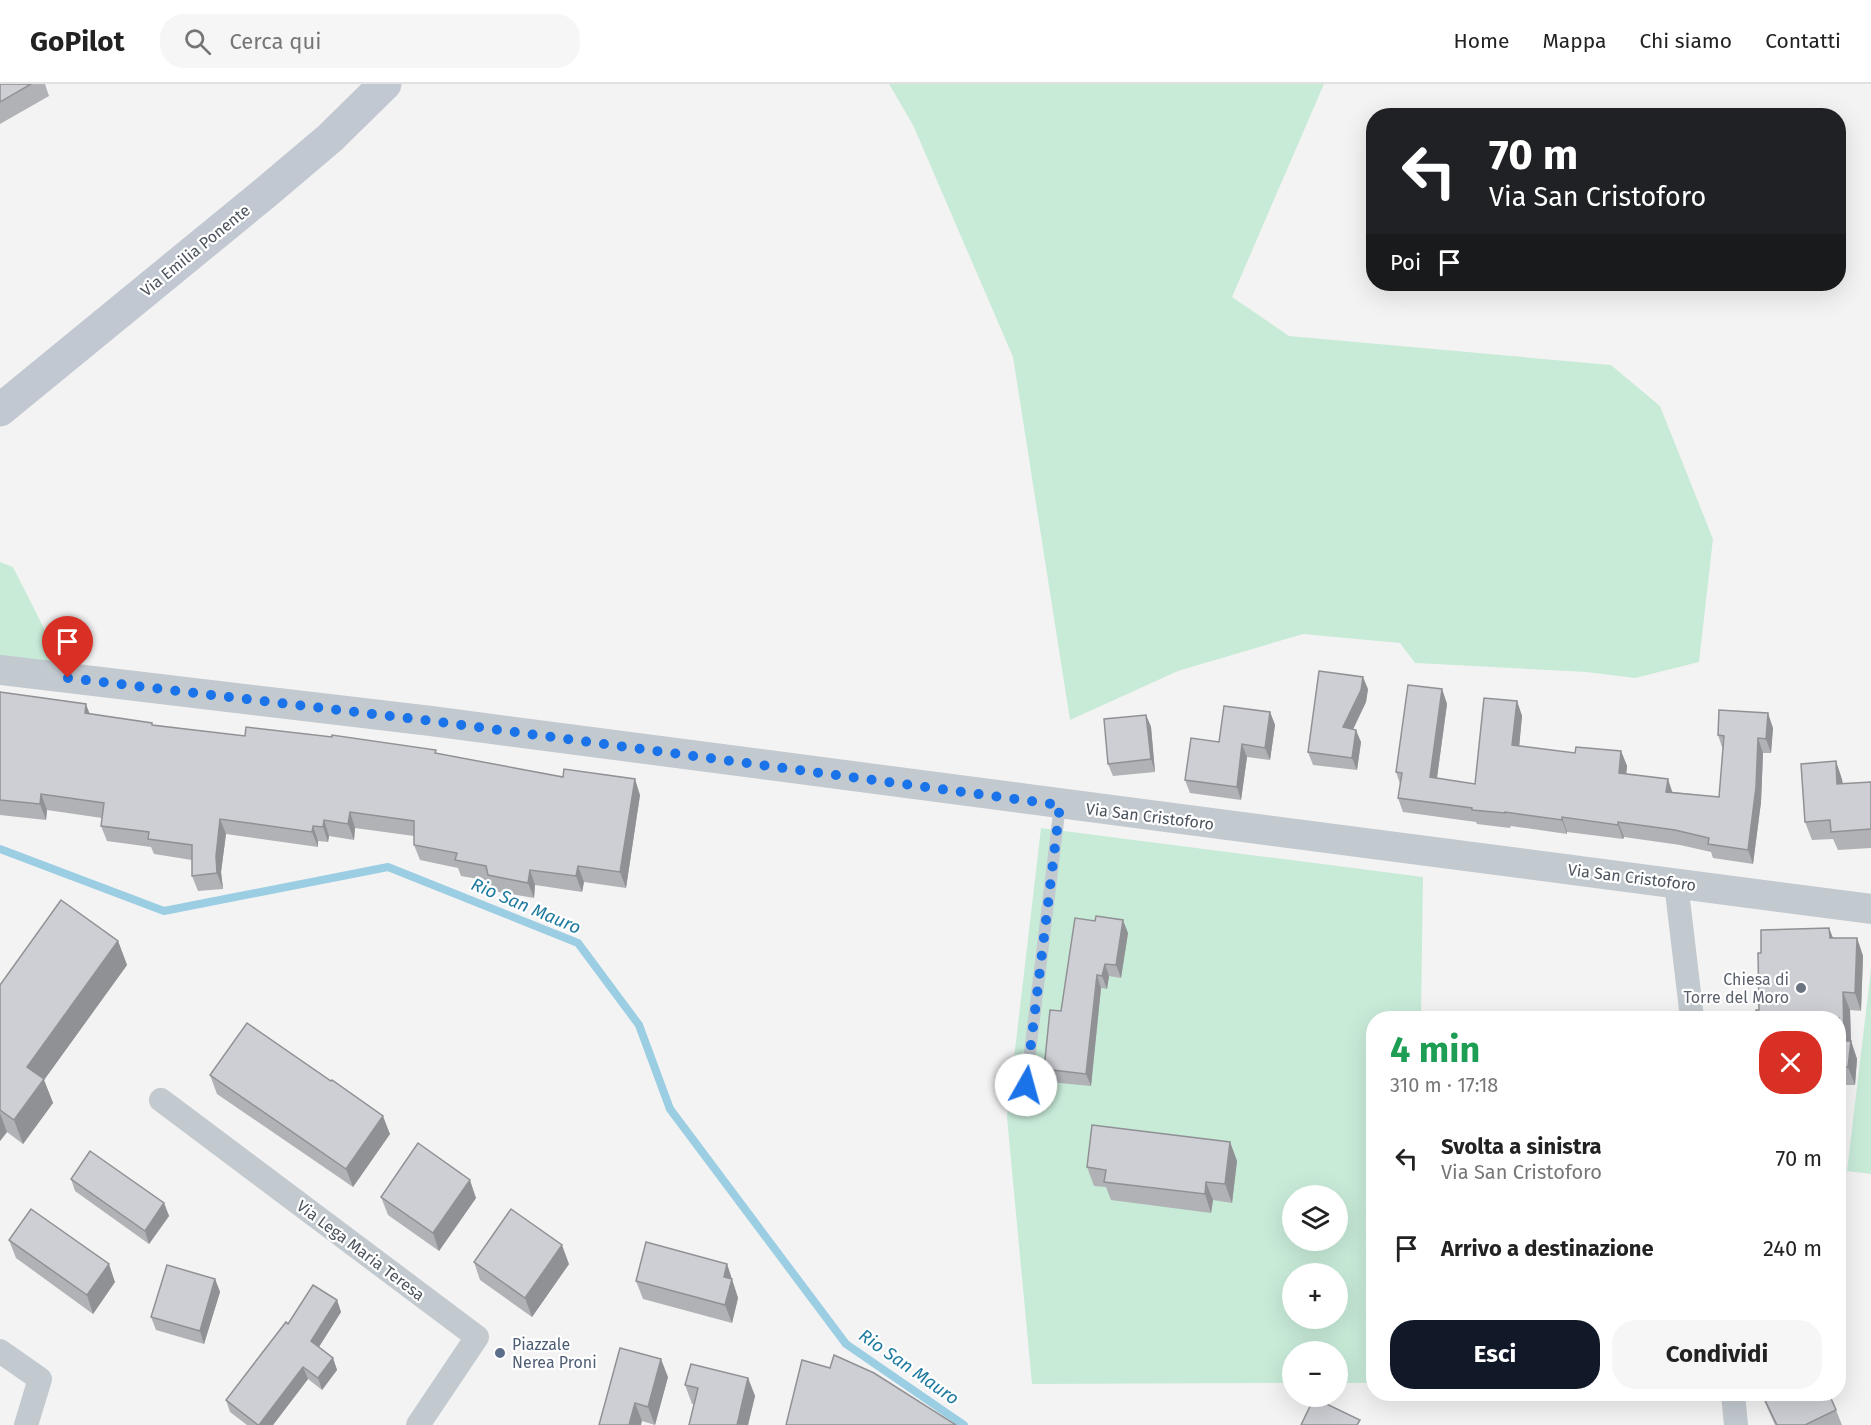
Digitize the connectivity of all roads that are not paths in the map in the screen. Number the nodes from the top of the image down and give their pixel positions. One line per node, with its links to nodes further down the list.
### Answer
1 (385, 84): 2 (main road, Via Emilia Ponente)
2 (0, 410)
3 (0, 670): 4 (street, Via San Cristoforo)
4 (1060, 805): 5 (street, Via San Cristoforo); 8 (lane)
5 (1676, 883): 6 (street, Via San Cristoforo); 7 (street)
6 (1871, 909)
7 (1691, 1011)
8 (1026, 1085)
9 (161, 1100): 13 (street, Via Lega Maria Teresa)
10 (0, 1351): 12 (street)
11 (1734, 1401): 14 (street)
12 (26, 1425)
13 (418, 1425)
14 (1736, 1425)

